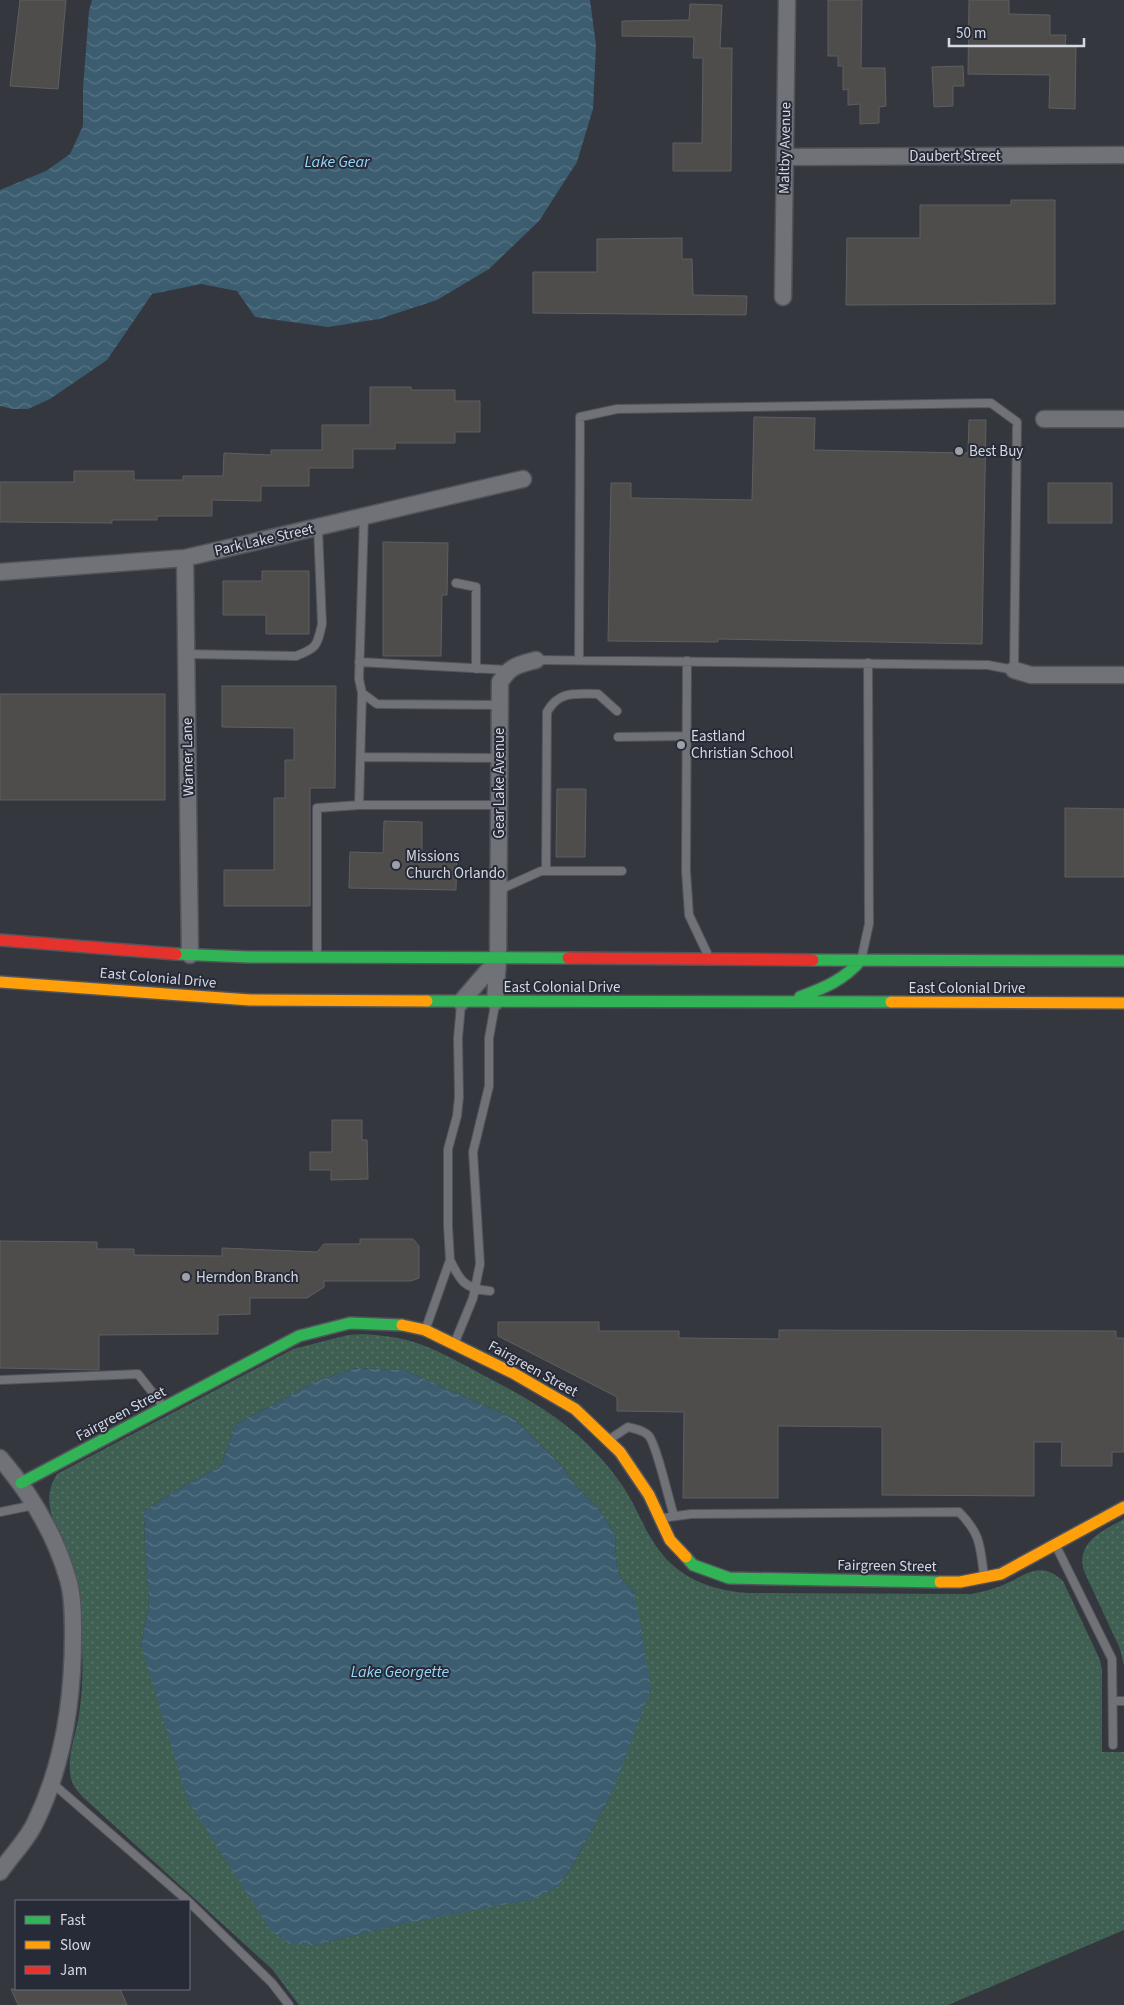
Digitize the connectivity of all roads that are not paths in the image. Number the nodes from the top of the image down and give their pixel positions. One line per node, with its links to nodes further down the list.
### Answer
1 (787, 0): 3 (street, Maltby Avenue)
2 (1124, 155): 3 (street, Daubert Street)
3 (786, 157): 4 (street, Maltby Avenue)
4 (783, 296)
5 (1044, 419): 6 (street)
6 (1124, 419)
7 (523, 479): 8 (street, Park Lake Street)
8 (364, 516): 9 (street, Park Lake Street); 17 (lane)
9 (318, 528): 10 (street, Park Lake Street); 13 (lane)
10 (185, 558): 11 (street, Park Lake Street); 13 (street, Warner Lane)
11 (0, 572)
12 (456, 583): 19 (lane)
13 (186, 654): 36 (street, Warner Lane)
14 (536, 660): 15 (lane); 20 (street)
15 (579, 660): 16 (lane); 21 (lane)
16 (687, 661): 18 (lane); 26 (lane)
17 (359, 662): 19 (lane); 23 (lane)
18 (868, 663): 21 (lane); 41 (lane)
19 (476, 669): 20 (lane)
20 (508, 670): 24 (street, Gear Lake Avenue)
21 (1014, 670): 22 (street)
22 (1124, 675)
23 (362, 693): 24 (lane); 28 (lane)
24 (500, 705): 29 (street, Gear Lake Avenue)
25 (618, 711): 32 (lane)
26 (686, 736): 27 (lane); 40 (lane)
27 (618, 737)
28 (361, 757): 29 (lane); 30 (lane)
29 (499, 758): 31 (street, Gear Lake Avenue)
30 (359, 805): 31 (lane); 38 (lane)
31 (499, 805): 34 (street, Gear Lake Avenue)
32 (546, 871): 33 (lane); 34 (lane)
33 (622, 871)
34 (499, 890): 39 (street, Gear Lake Avenue)
35 (0, 940): 36 (main road, East Colonial Drive)
36 (190, 955): 37 (main road, East Colonial Drive); 43 (main road)
37 (248, 957): 38 (main road, East Colonial Drive); 44 (main road)
38 (317, 958): 39 (main road, East Colonial Drive)
39 (498, 959): 40 (main road, East Colonial Drive); 50 (street); 51 (street, Gear Lake Avenue)
40 (710, 960): 41 (main road, East Colonial Drive)
41 (861, 960): 42 (main road, East Colonial Drive); 52 (main road)
42 (1124, 961)
43 (175, 966)
44 (221, 966)
45 (146, 980): 48 (main road)
46 (0, 982): 48 (main road, East Colonial Drive)
47 (189, 982): 49 (main road)
48 (106, 988): 49 (main road, East Colonial Drive)
49 (178, 995): 50 (main road, East Colonial Drive)
50 (461, 1002): 51 (main road, East Colonial Drive); 54 (lane)
51 (495, 1002): 52 (main road, East Colonial Drive); 55 (lane)
52 (787, 1002): 53 (main road, East Colonial Drive)
53 (1124, 1003)
54 (450, 1260): 55 (lane); 57 (lane)
55 (474, 1290): 56 (lane); 58 (lane)
56 (490, 1291)
57 (425, 1330): 58 (main road, Fairgreen Street); 60 (main road, Fairgreen Street)
58 (454, 1343): 61 (main road, Fairgreen Street)
59 (0, 1380): 60 (lane)
60 (164, 1408): 63 (main road, Fairgreen Street)
61 (608, 1440): 67 (lane); 68 (main road, Fairgreen Street)
62 (0, 1458): 63 (street)
63 (21, 1483): 64 (street)
64 (34, 1505): 66 (lane); 74 (street)
65 (1124, 1507): 69 (main road, Fairgreen Street)
66 (0, 1512)
67 (674, 1516): 68 (lane); 70 (lane)
68 (660, 1518): 70 (main road, Fairgreen Street)
69 (1055, 1544): 70 (main road, Fairgreen Street); 71 (lane)
70 (984, 1577)
71 (1113, 1701): 72 (lane); 73 (lane)
72 (1124, 1701)
73 (1113, 1745)
74 (51, 1782): 75 (street); 76 (lane)
75 (0, 1872)
76 (186, 1900)
77 (190, 1904): 78 (lane)
78 (289, 2005)

